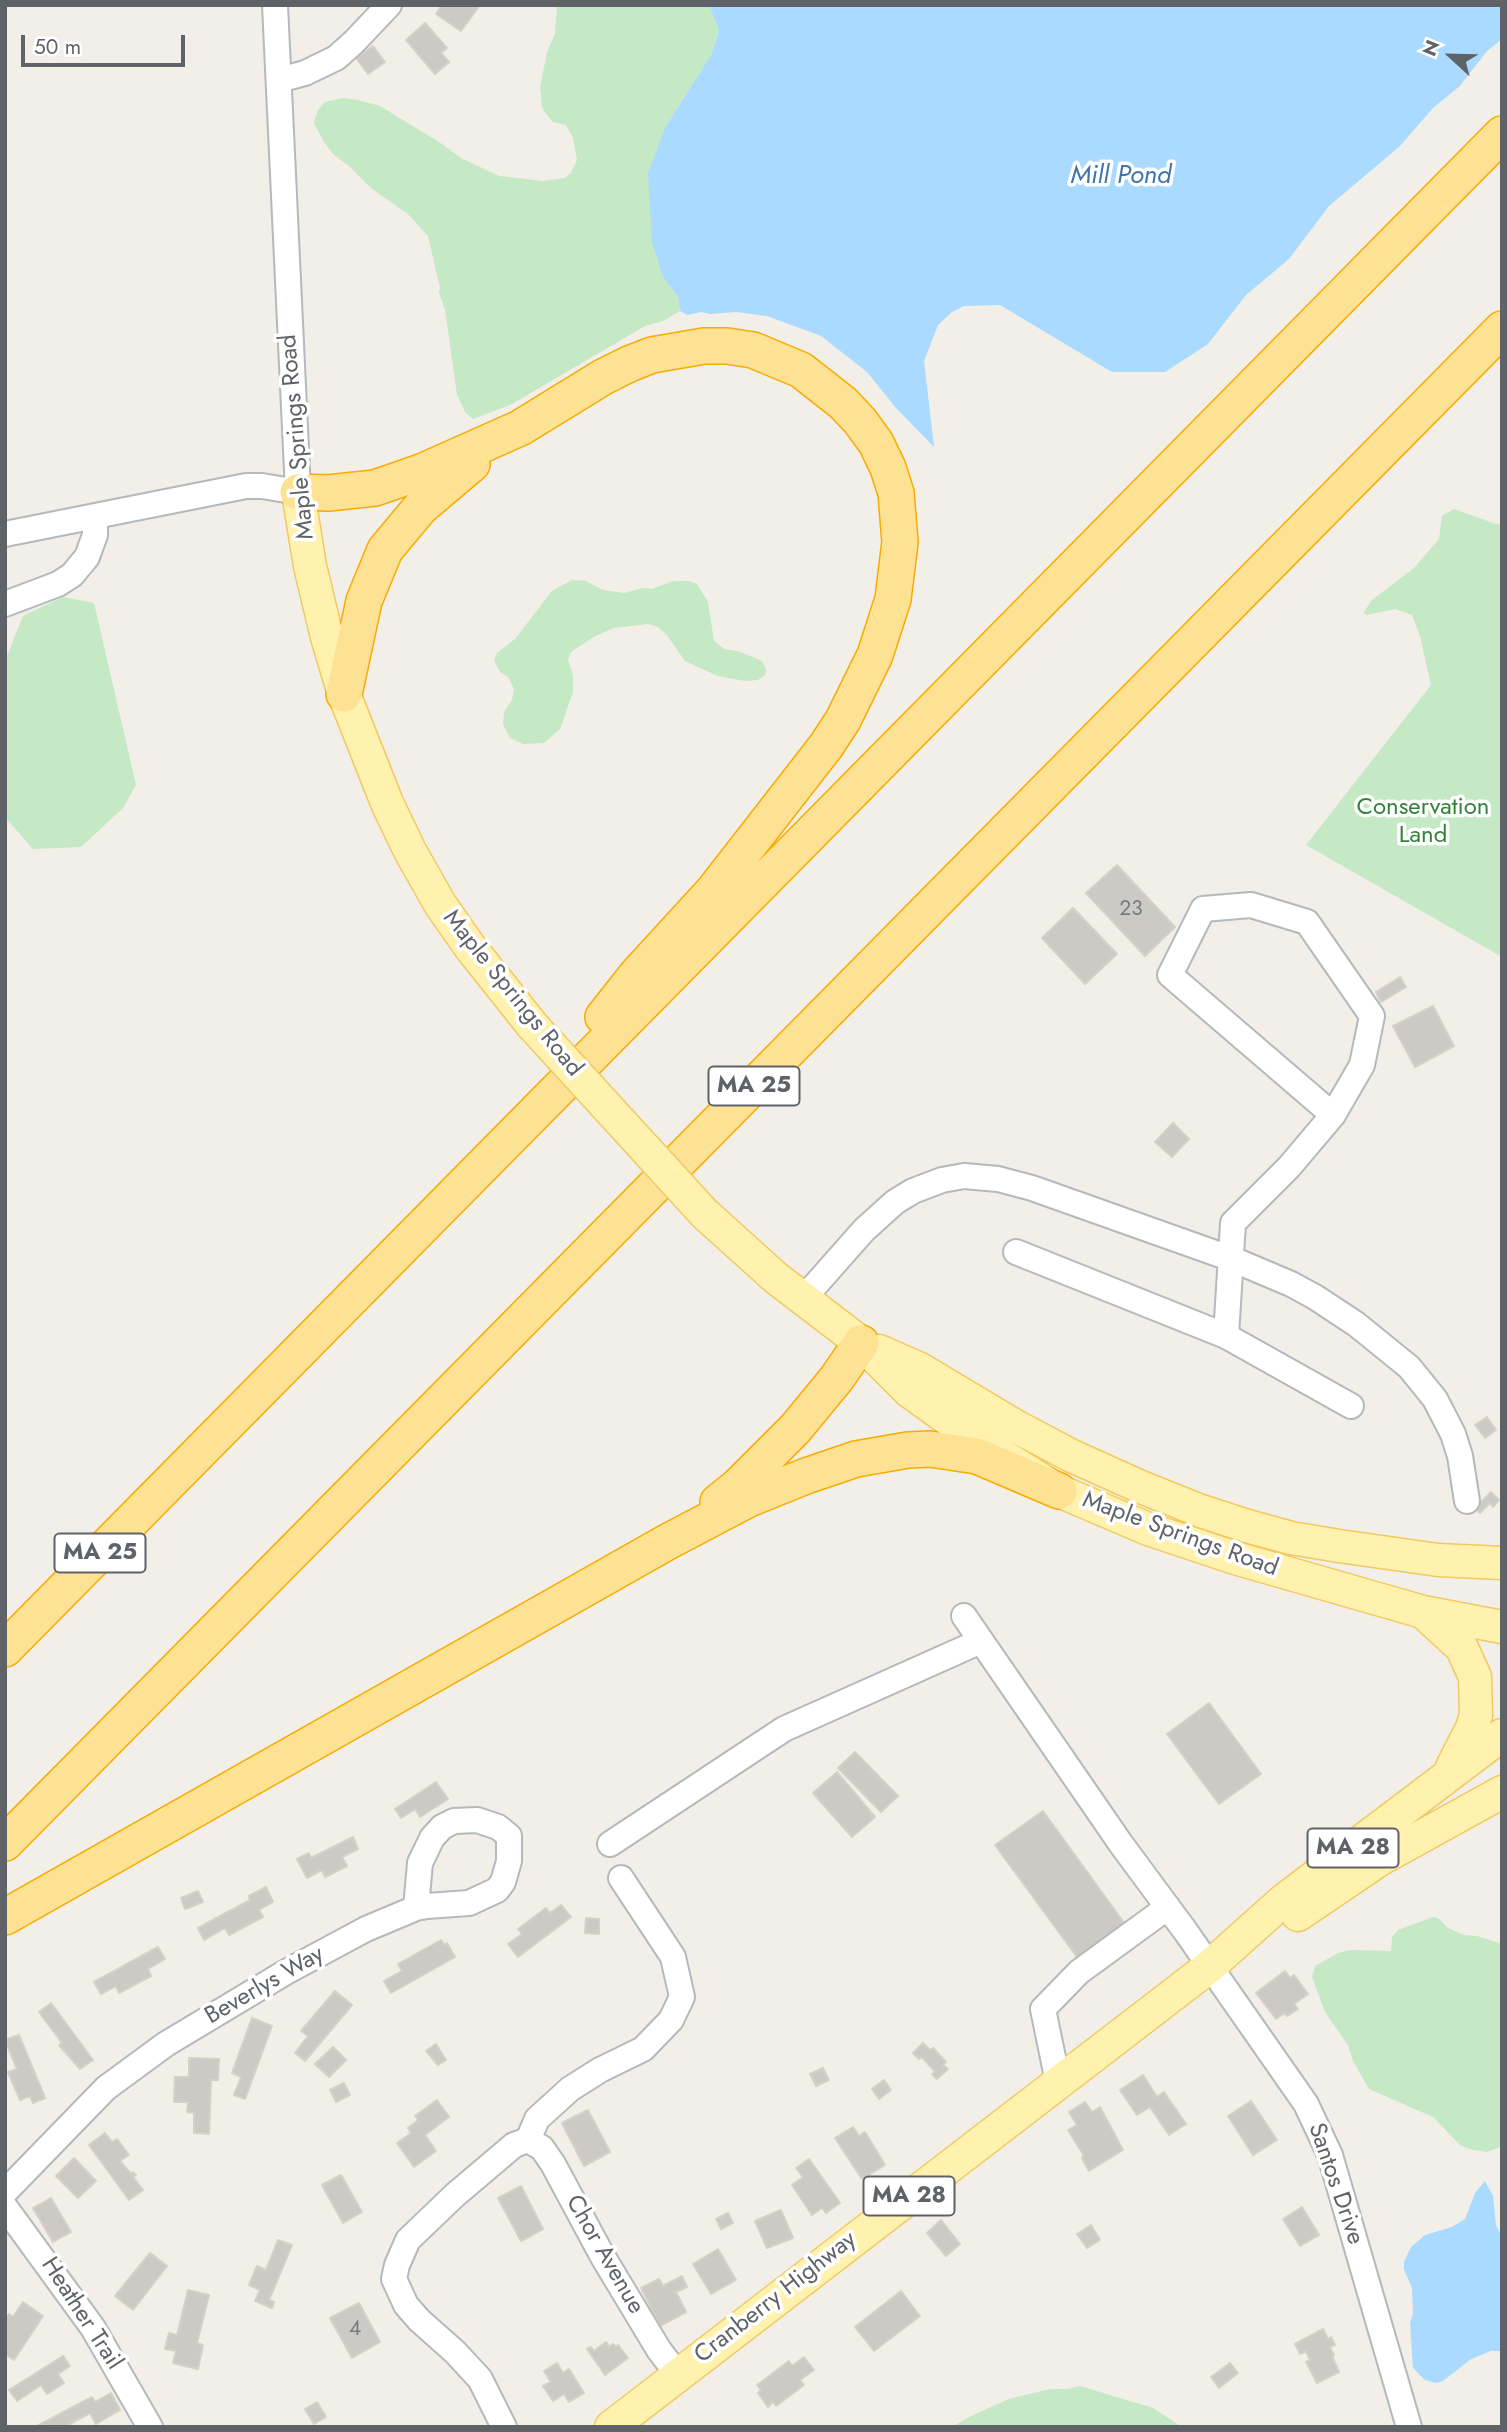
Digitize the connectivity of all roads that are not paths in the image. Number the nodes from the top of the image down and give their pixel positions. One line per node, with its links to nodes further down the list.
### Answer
1 (275, 5): 3 (street, Maple Springs Road)
2 (389, 5): 3 (street)
3 (279, 80): 7 (street, Maple Springs Road)
4 (1502, 134): 13 (highway, MA 25)
5 (1502, 329): 32 (highway, MA 25)
6 (520, 428): 7 (highway); 11 (highway); 13 (highway)
7 (298, 492): 8 (street); 11 (main road, Maple Springs Road)
8 (95, 516): 9 (street); 10 (street)
9 (5, 534)
10 (5, 604)
11 (344, 694): 16 (main road, Maple Springs Road, bridge)
12 (1333, 1115): 12 (street); 15 (street)
13 (478, 1172): 28 (highway, MA 25)
14 (1016, 1252): 17 (street)
15 (1232, 1259): 16 (street); 17 (street); 21 (street)
16 (803, 1299): 18 (main road, Maple Springs Road)
17 (1226, 1336): 19 (street)
18 (861, 1343): 20 (main road, Maple Springs Road); 22 (highway); 23 (main road, Maple Springs Road)
19 (1351, 1406)
20 (1059, 1490): 22 (highway); 24 (main road, Maple Springs Road)
21 (1466, 1501)
22 (669, 1541): 37 (highway)
23 (1502, 1563)
24 (1423, 1612): 26 (main road, Maple Springs Road); 30 (main road)
25 (964, 1616): 27 (street)
26 (1502, 1627)
27 (981, 1641): 33 (street); 35 (street)
28 (5, 1649)
29 (1502, 1735): 30 (main road, Cranberry Highway / MA 28)
30 (1448, 1774): 38 (main road, Cranberry Highway / MA 28)
31 (1502, 1792): 38 (main road, Cranberry Highway / MA 28)
32 (5, 1843)
33 (610, 1844)
34 (621, 1878): 40 (street)
35 (1168, 1907): 38 (street); 39 (street)
36 (416, 1908): 41 (street, Beverlys Way)
37 (5, 1917)
38 (1209, 1967): 39 (main road, Cranberry Highway / MA 28); 47 (street, Santos Drive)
39 (1058, 2082): 43 (main road, Cranberry Highway / MA 28)
40 (528, 2140): 43 (street, Chor Avenue); 45 (street)
41 (5, 2192)
42 (5, 2207): 44 (street, Heather Trail)
43 (678, 2375): 46 (main road, Cranberry Highway / MA 28)
44 (150, 2427)
45 (504, 2427)
46 (611, 2427)
47 (1409, 2427)

